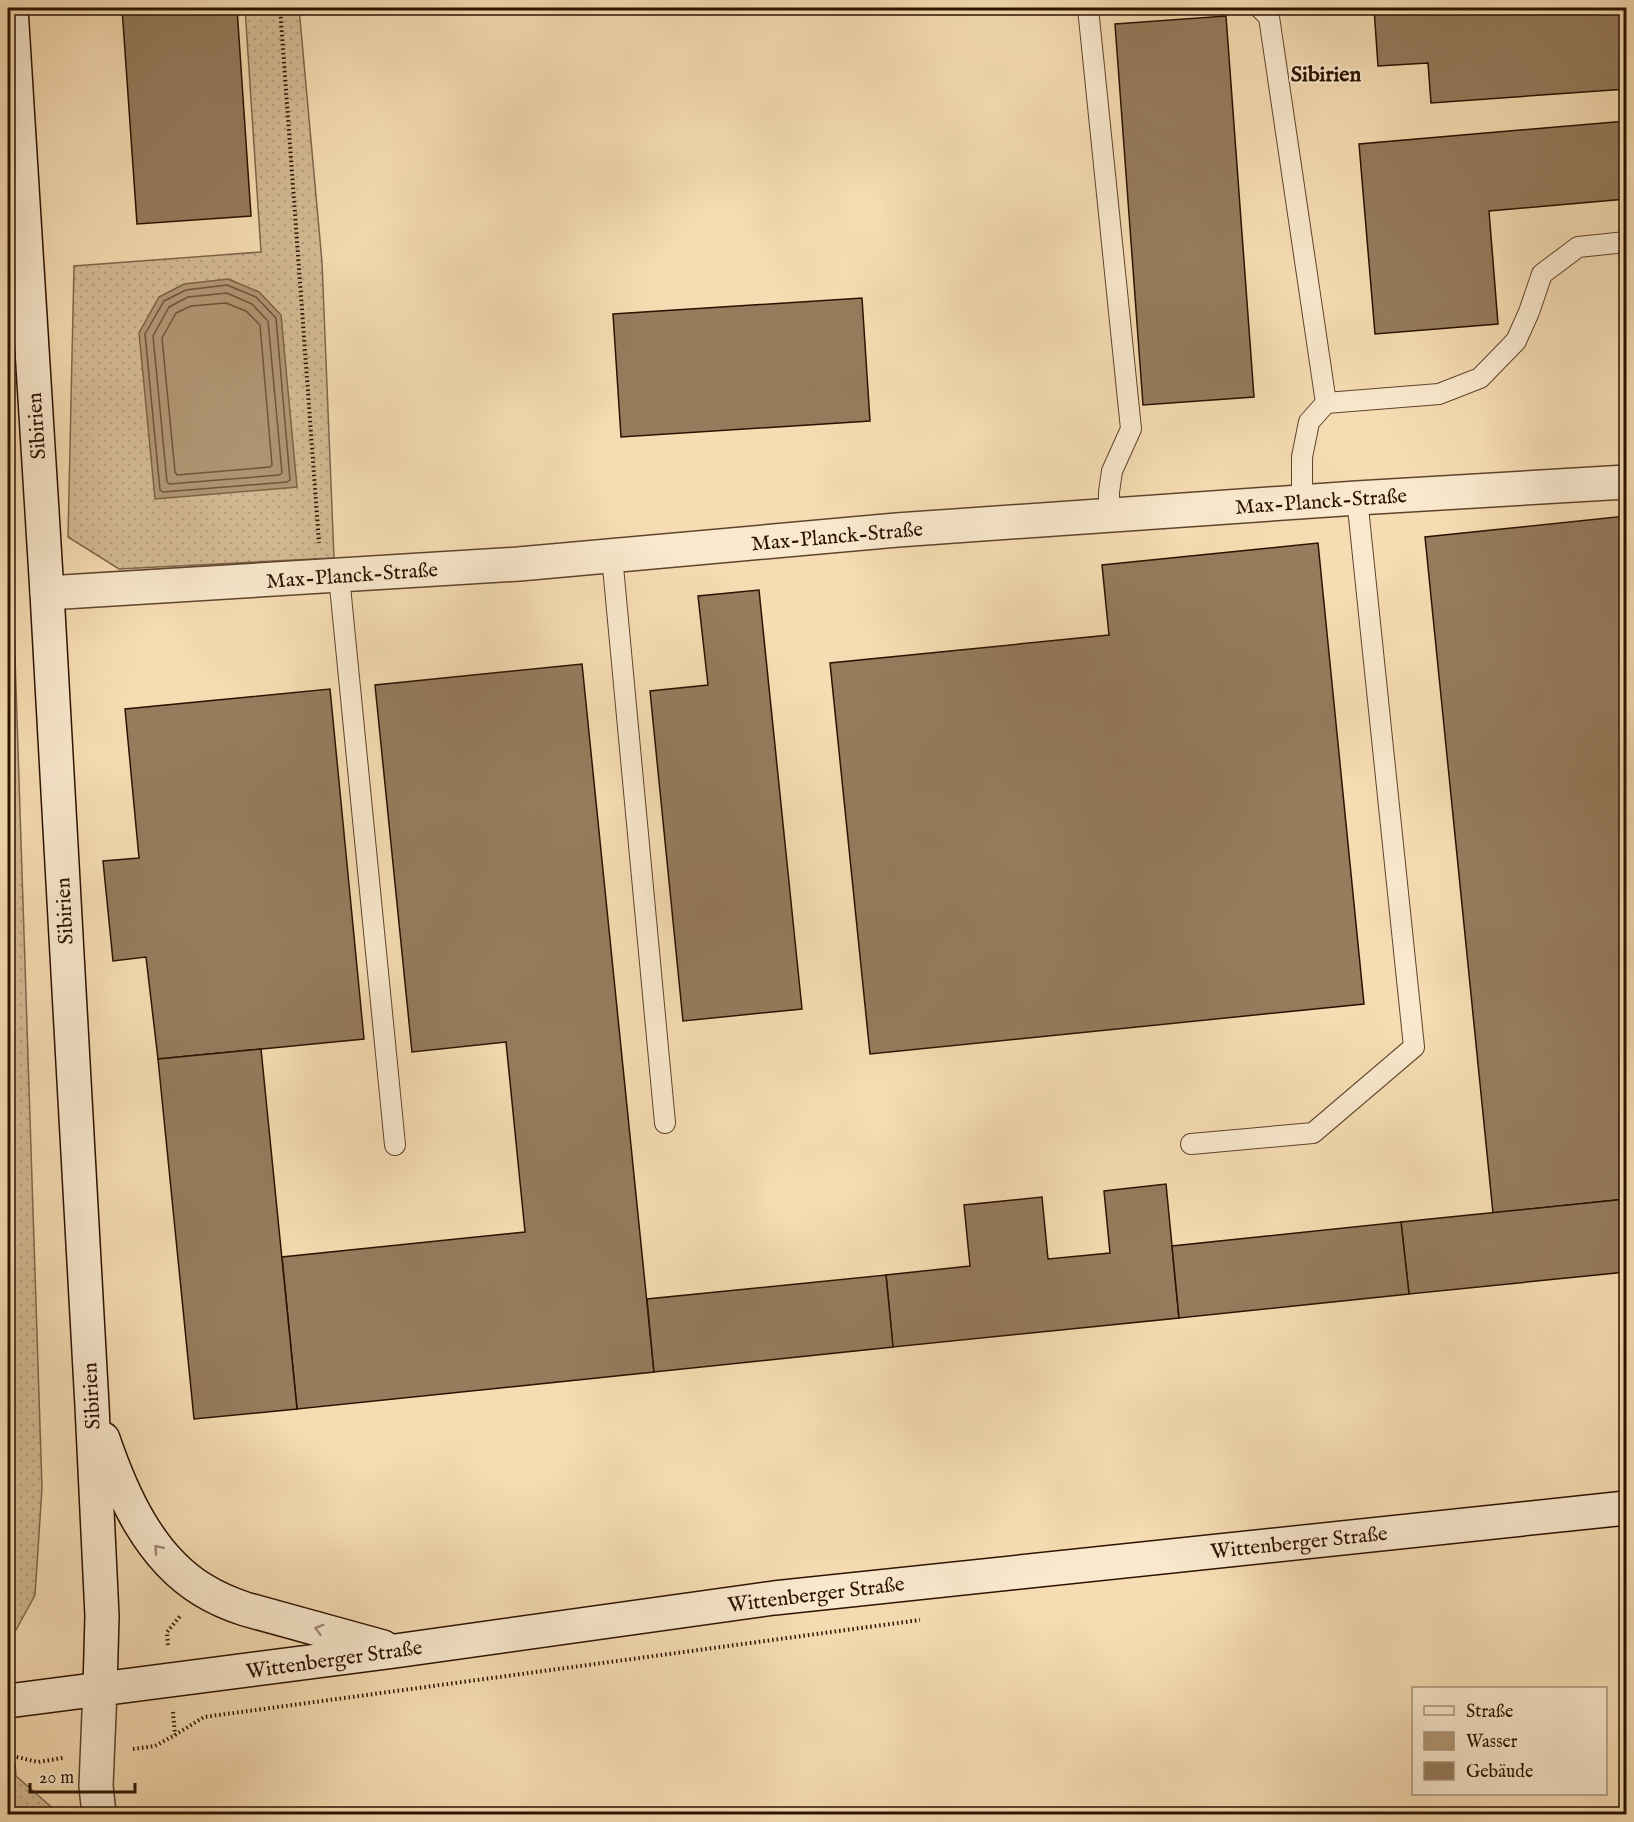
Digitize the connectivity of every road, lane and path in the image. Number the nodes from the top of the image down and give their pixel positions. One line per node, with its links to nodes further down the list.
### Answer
1 (11, 8): 5 (street, Sibirien)
2 (280, 8): 13 (path)
3 (1088, 8): 11 (lane)
4 (1260, 8): 7 (lane)
5 (13, 141): 14 (street, Sibirien)
6 (1626, 242): 7 (lane)
7 (1326, 403): 10 (lane)
8 (1626, 482): 9 (street, Max-Planck-Straße)
9 (1357, 498): 10 (street, Max-Planck-Straße); 16 (lane)
10 (1302, 502): 11 (street, Max-Planck-Straße)
11 (1109, 515): 12 (street, Max-Planck-Straße)
12 (612, 556): 13 (street, Max-Planck-Straße); 15 (lane)
13 (330, 576): 14 (street, Max-Planck-Straße); 17 (lane)
14 (47, 593): 18 (street, Sibirien)
15 (665, 1123)
16 (1191, 1144)
17 (395, 1145)
18 (92, 1406): 23 (street, one-way to 18); 24 (street, Sibirien)
19 (1626, 1508): 23 (street, Wittenberger Straße)
20 (186, 1608): 22 (path)
21 (922, 1620): 26 (path)
22 (168, 1645)
23 (395, 1651): 24 (street, Wittenberger Straße)
24 (100, 1689): 25 (street, Wittenberger Straße); 26 (street, Sibirien)
25 (8, 1701)
26 (97, 1753): 27 (path); 28 (street, Sibirien)
27 (8, 1755)
28 (99, 1815)

